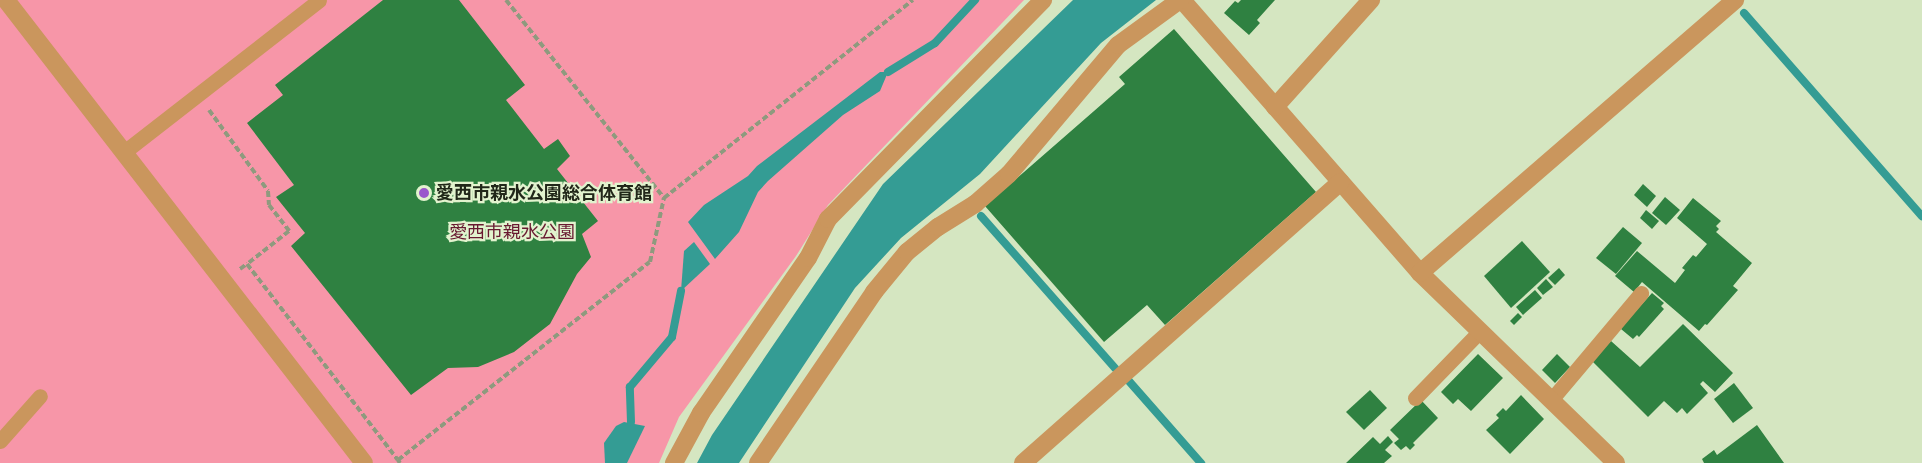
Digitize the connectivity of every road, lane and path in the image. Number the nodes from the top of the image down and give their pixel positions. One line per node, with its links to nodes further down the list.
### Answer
1 (6, 0): 11 (street)
2 (319, 0): 9 (lane)
3 (506, 0): 13 (path)
4 (913, 0): 13 (path)
5 (1043, 0): 25 (street)
6 (1181, 0): 10 (street); 26 (street)
7 (1371, 0): 10 (street)
8 (1735, 0): 15 (street)
9 (198, 95): 11 (lane); 14 (path)
10 (1275, 107): 12 (street)
11 (124, 152): 16 (street)
12 (1341, 182): 15 (street); 27 (street)
13 (664, 198): 23 (path)
14 (247, 264): 16 (path); 23 (path)
15 (1420, 273): 18 (street)
16 (224, 282): 24 (street)
17 (1641, 293): 21 (lane)
18 (1480, 331): 20 (lane); 21 (street)
19 (40, 396): 22 (lane)
20 (1416, 398)
21 (1551, 400): 28 (street)
22 (0, 441)
23 (399, 462)
24 (364, 463)
25 (674, 463)
26 (758, 463)
27 (1023, 463)
28 (1616, 463)

